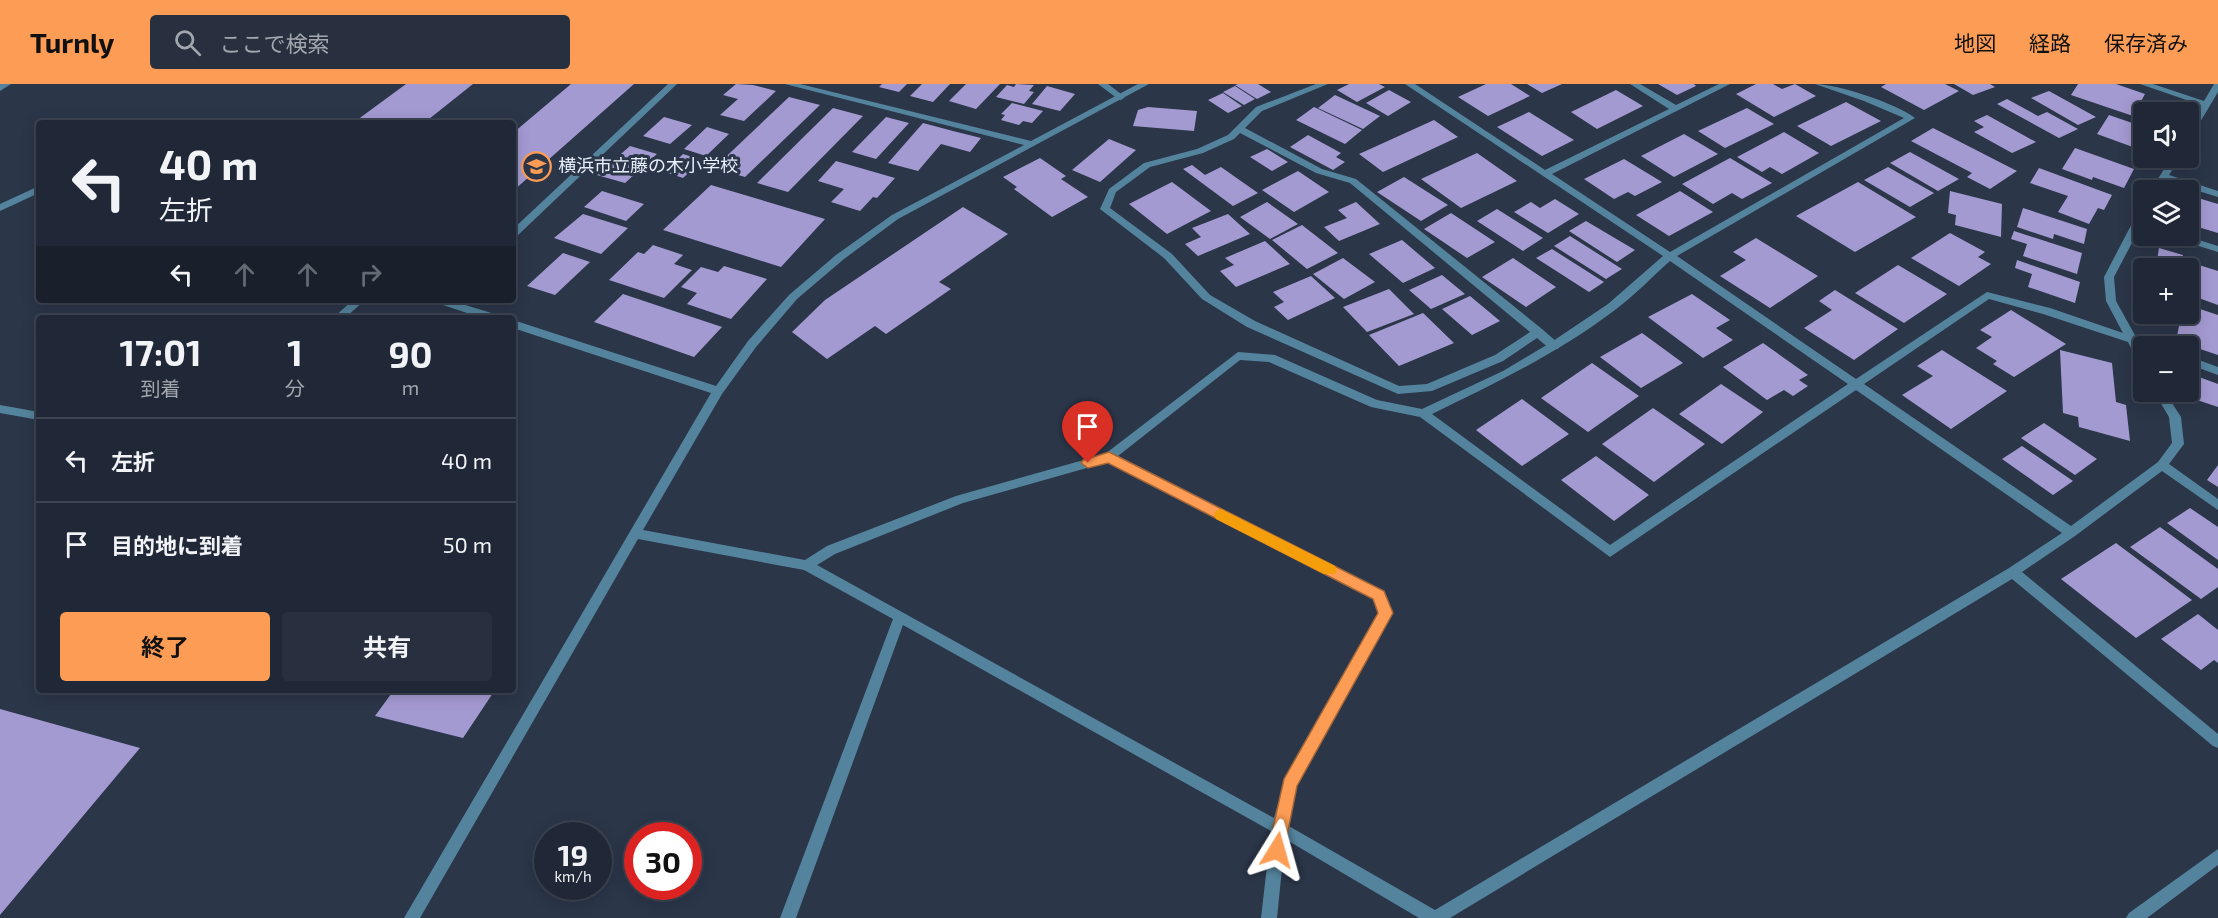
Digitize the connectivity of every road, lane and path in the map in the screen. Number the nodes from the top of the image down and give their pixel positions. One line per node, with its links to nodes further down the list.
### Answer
1 (7, 84): 13 (street)
2 (673, 84): 27 (street)
3 (789, 84): 19 (street)
4 (1102, 84): 14 (street)
5 (1145, 84): 14 (street)
6 (1324, 84): 18 (street)
7 (1409, 84): 21 (street)
8 (1634, 84): 16 (street)
9 (1725, 84): 16 (street)
10 (1819, 84): 31 (street)
11 (2144, 84): 15 (street)
12 (2218, 85): 15 (street)
13 (0, 88)
14 (1121, 96): 19 (street)
15 (2206, 104): 17 (street)
16 (1676, 109): 21 (street)
17 (2199, 116)
18 (1239, 129): 37 (street); 37 (street)
19 (1029, 144): 45 (street)
20 (2169, 168): 22 (street)
21 (1544, 174): 31 (street)
22 (2164, 177): 23 (street); 25 (street)
23 (2162, 180)
24 (36, 190): 26 (street)
25 (2218, 194)
26 (0, 208)
27 (516, 232)
28 (2133, 235): 38 (street)
29 (2199, 243): 30 (street)
30 (2218, 249)
31 (1670, 256): 41 (street); 44 (street)
32 (356, 303): 34 (street)
33 (450, 303): 35 (street)
34 (342, 315)
35 (485, 315)
36 (516, 325): 45 (street)
37 (1538, 332): 41 (street)
38 (2130, 339): 39 (street); 40 (street); 44 (street)
39 (2133, 340)
40 (2133, 344)
41 (1554, 346): 48 (street)
42 (2199, 364): 43 (street)
43 (2218, 371)
44 (1856, 385): 48 (street); 53 (street)
45 (718, 391): 54 (street)
46 (2166, 402): 51 (street)
47 (0, 409): 49 (street)
48 (1424, 412): 50 (street)
49 (36, 415)
50 (1109, 457): 55 (street); 59 (street)
51 (2162, 465): 52 (street); 53 (street)
52 (2218, 505)
53 (2071, 533): 56 (street)
54 (636, 534): 55 (street); 61 (street)
55 (807, 565): 57 (street)
56 (2013, 572): 58 (street); 64 (street)
57 (900, 617): 59 (street); 62 (street)
58 (2218, 742)
59 (1280, 828): 63 (street); 64 (street)
60 (2218, 856): 65 (street)
61 (412, 918)
62 (788, 918)
63 (1269, 918)
64 (1435, 918)
65 (2134, 918)

